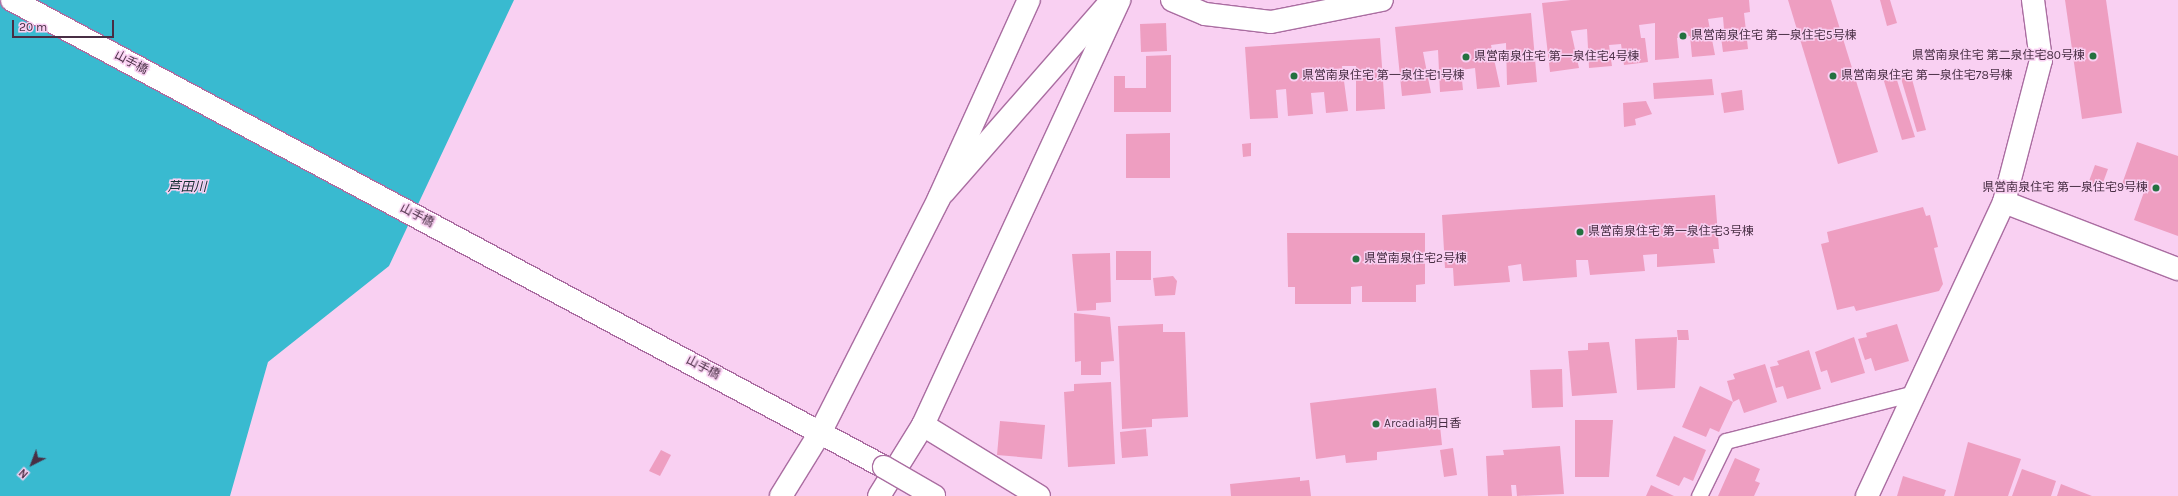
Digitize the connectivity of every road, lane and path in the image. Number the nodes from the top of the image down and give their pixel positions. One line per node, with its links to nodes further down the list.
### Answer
1 (12, 0): 13 (street, 山手橋)
2 (1029, 0): 8 (street)
3 (1112, 0): 8 (street)
4 (1119, 0): 12 (street)
5 (1172, 0): 6 (street)
6 (1382, 0)
7 (2033, 0): 9 (street)
8 (939, 198): 13 (street)
9 (2004, 202): 10 (street); 11 (street)
10 (2178, 269)
11 (1914, 393): 18 (lane); 19 (street)
12 (923, 425): 15 (street); 17 (street)
13 (821, 431): 14 (street); 16 (street, 山手橋, bridge)
14 (781, 496)
15 (879, 496)
16 (934, 496)
17 (1039, 496)
18 (1699, 496)
19 (1867, 496)

